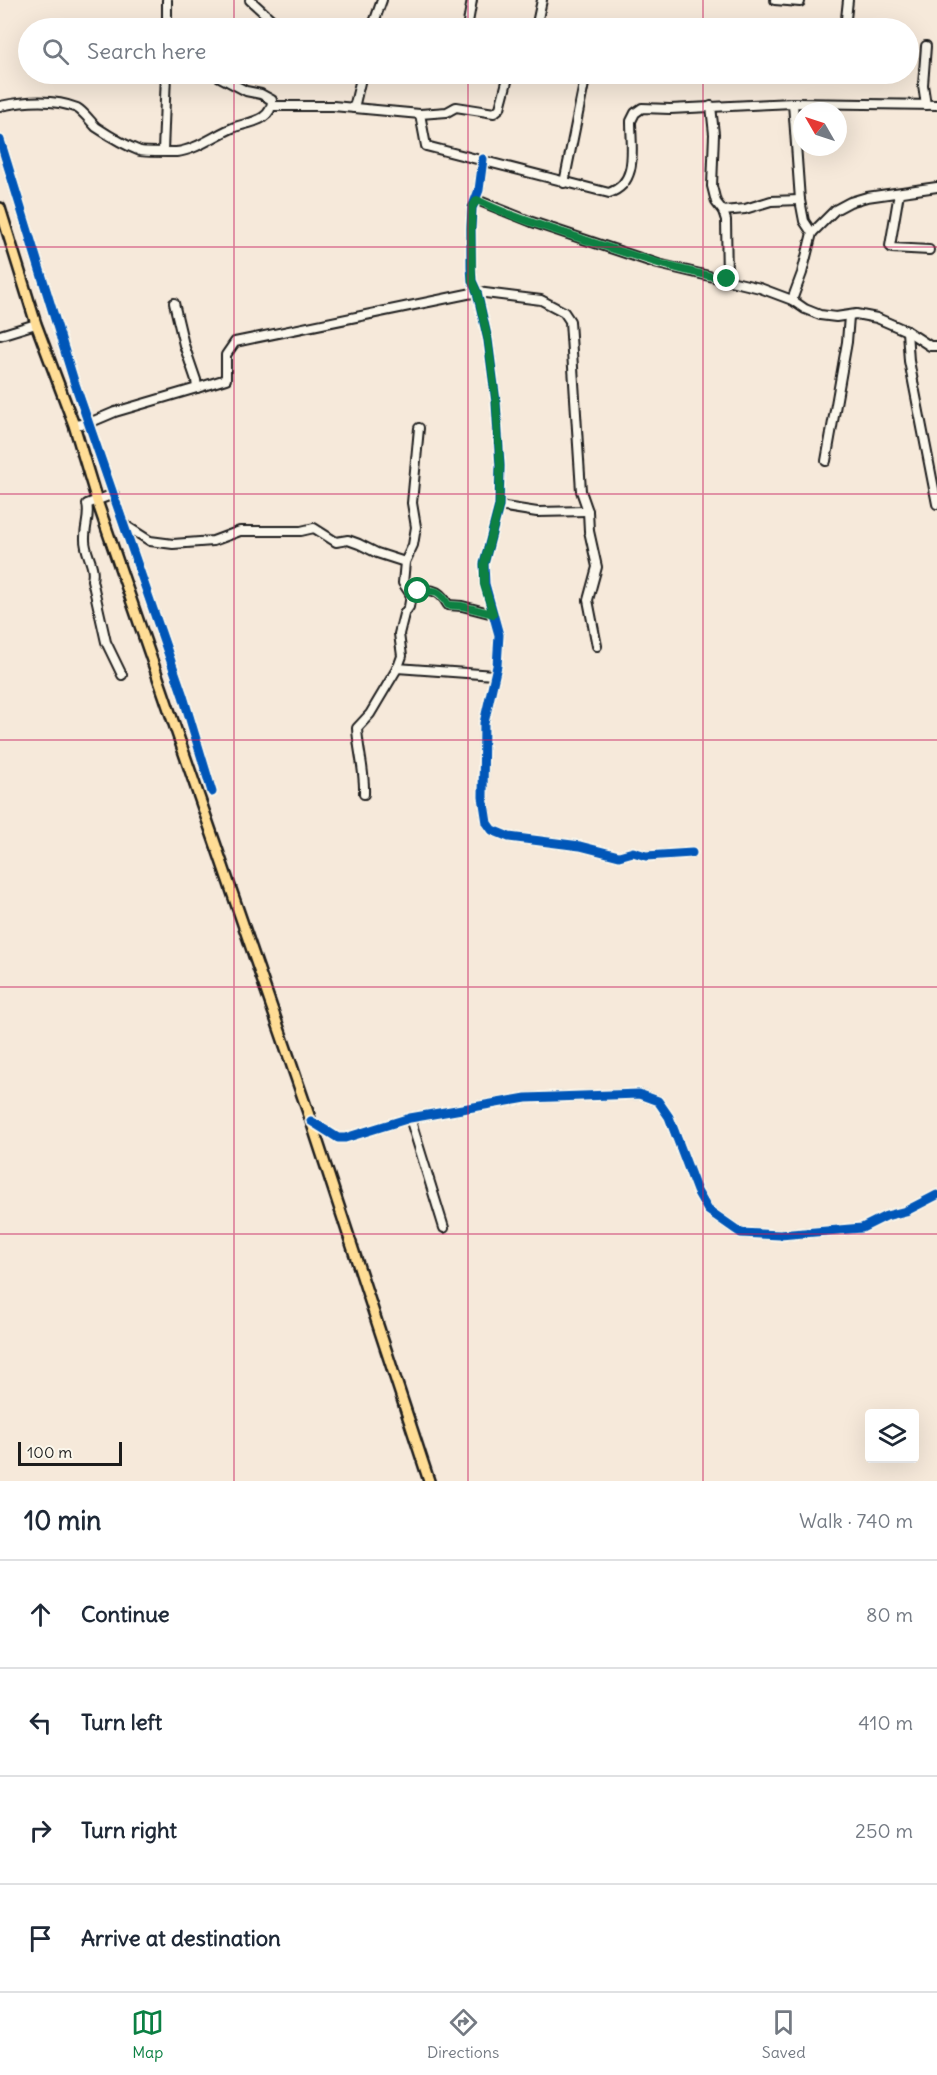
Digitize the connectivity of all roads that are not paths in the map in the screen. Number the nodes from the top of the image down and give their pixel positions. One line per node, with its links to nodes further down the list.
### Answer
1 (167, 0): 9 (street)
2 (250, 0): 10 (street)
3 (382, 0): 11 (street)
4 (472, 0): 12 (street)
5 (542, 0): 13 (street)
6 (775, 0): 8 (street)
7 (848, 0): 14 (street)
8 (800, 2)
9 (167, 18)
10 (270, 18)
11 (376, 18)
12 (469, 18)
13 (538, 18)
14 (846, 18)
15 (926, 46): 23 (street)
16 (166, 84): 31 (street)
17 (234, 84): 26 (street)
18 (360, 84): 28 (street)
19 (506, 84): 29 (street)
20 (584, 84): 34 (street)
21 (793, 103): 27 (street)
22 (847, 104): 23 (street)
23 (926, 105): 24 (street)
24 (937, 105)
25 (0, 106): 31 (street)
26 (272, 106): 28 (street); 31 (street)
27 (711, 106): 34 (street); 40 (street)
28 (354, 108): 29 (street)
29 (420, 114): 33 (street)
30 (0, 140): 53 (street)
31 (163, 151)
32 (797, 156): 38 (street)
33 (483, 159): 34 (street); 37 (street)
34 (564, 183)
35 (937, 187): 36 (street)
36 (899, 194): 41 (street); 42 (street)
37 (477, 200): 43 (street); 44 (street)
38 (800, 200): 40 (street); 41 (street)
39 (0, 208): 48 (main road)
40 (723, 211): 43 (street)
41 (812, 233): 45 (street)
42 (928, 250)
43 (727, 279): 45 (street)
44 (477, 292): 52 (street); 60 (street); 61 (street)
45 (792, 300): 47 (street)
46 (174, 303): 52 (street)
47 (849, 316): 49 (street); 56 (street)
48 (36, 324): 50 (street); 54 (main road)
49 (907, 331): 51 (street); 59 (street)
50 (0, 335)
51 (936, 347)
52 (196, 388): 53 (street)
53 (89, 423): 54 (street); 57 (street)
54 (74, 425): 58 (main road)
55 (419, 428): 63 (street)
56 (826, 461)
57 (114, 494): 58 (street); 62 (street)
58 (97, 501): 68 (street); 74 (main road)
59 (937, 504)
60 (499, 506): 61 (street); 65 (street)
61 (588, 511): 66 (street)
62 (125, 525): 63 (street); 70 (street)
63 (405, 562): 64 (street)
64 (411, 595): 65 (street); 67 (street)
65 (493, 614): 69 (street)
66 (597, 646)
67 (397, 668): 69 (street); 71 (street)
68 (122, 675)
69 (494, 675): 72 (street)
70 (212, 792)
71 (364, 794)
72 (692, 853)
73 (410, 1118): 74 (street); 75 (street); 76 (street)
74 (311, 1121): 77 (main road)
75 (937, 1195)
76 (444, 1228)
77 (429, 1481)

